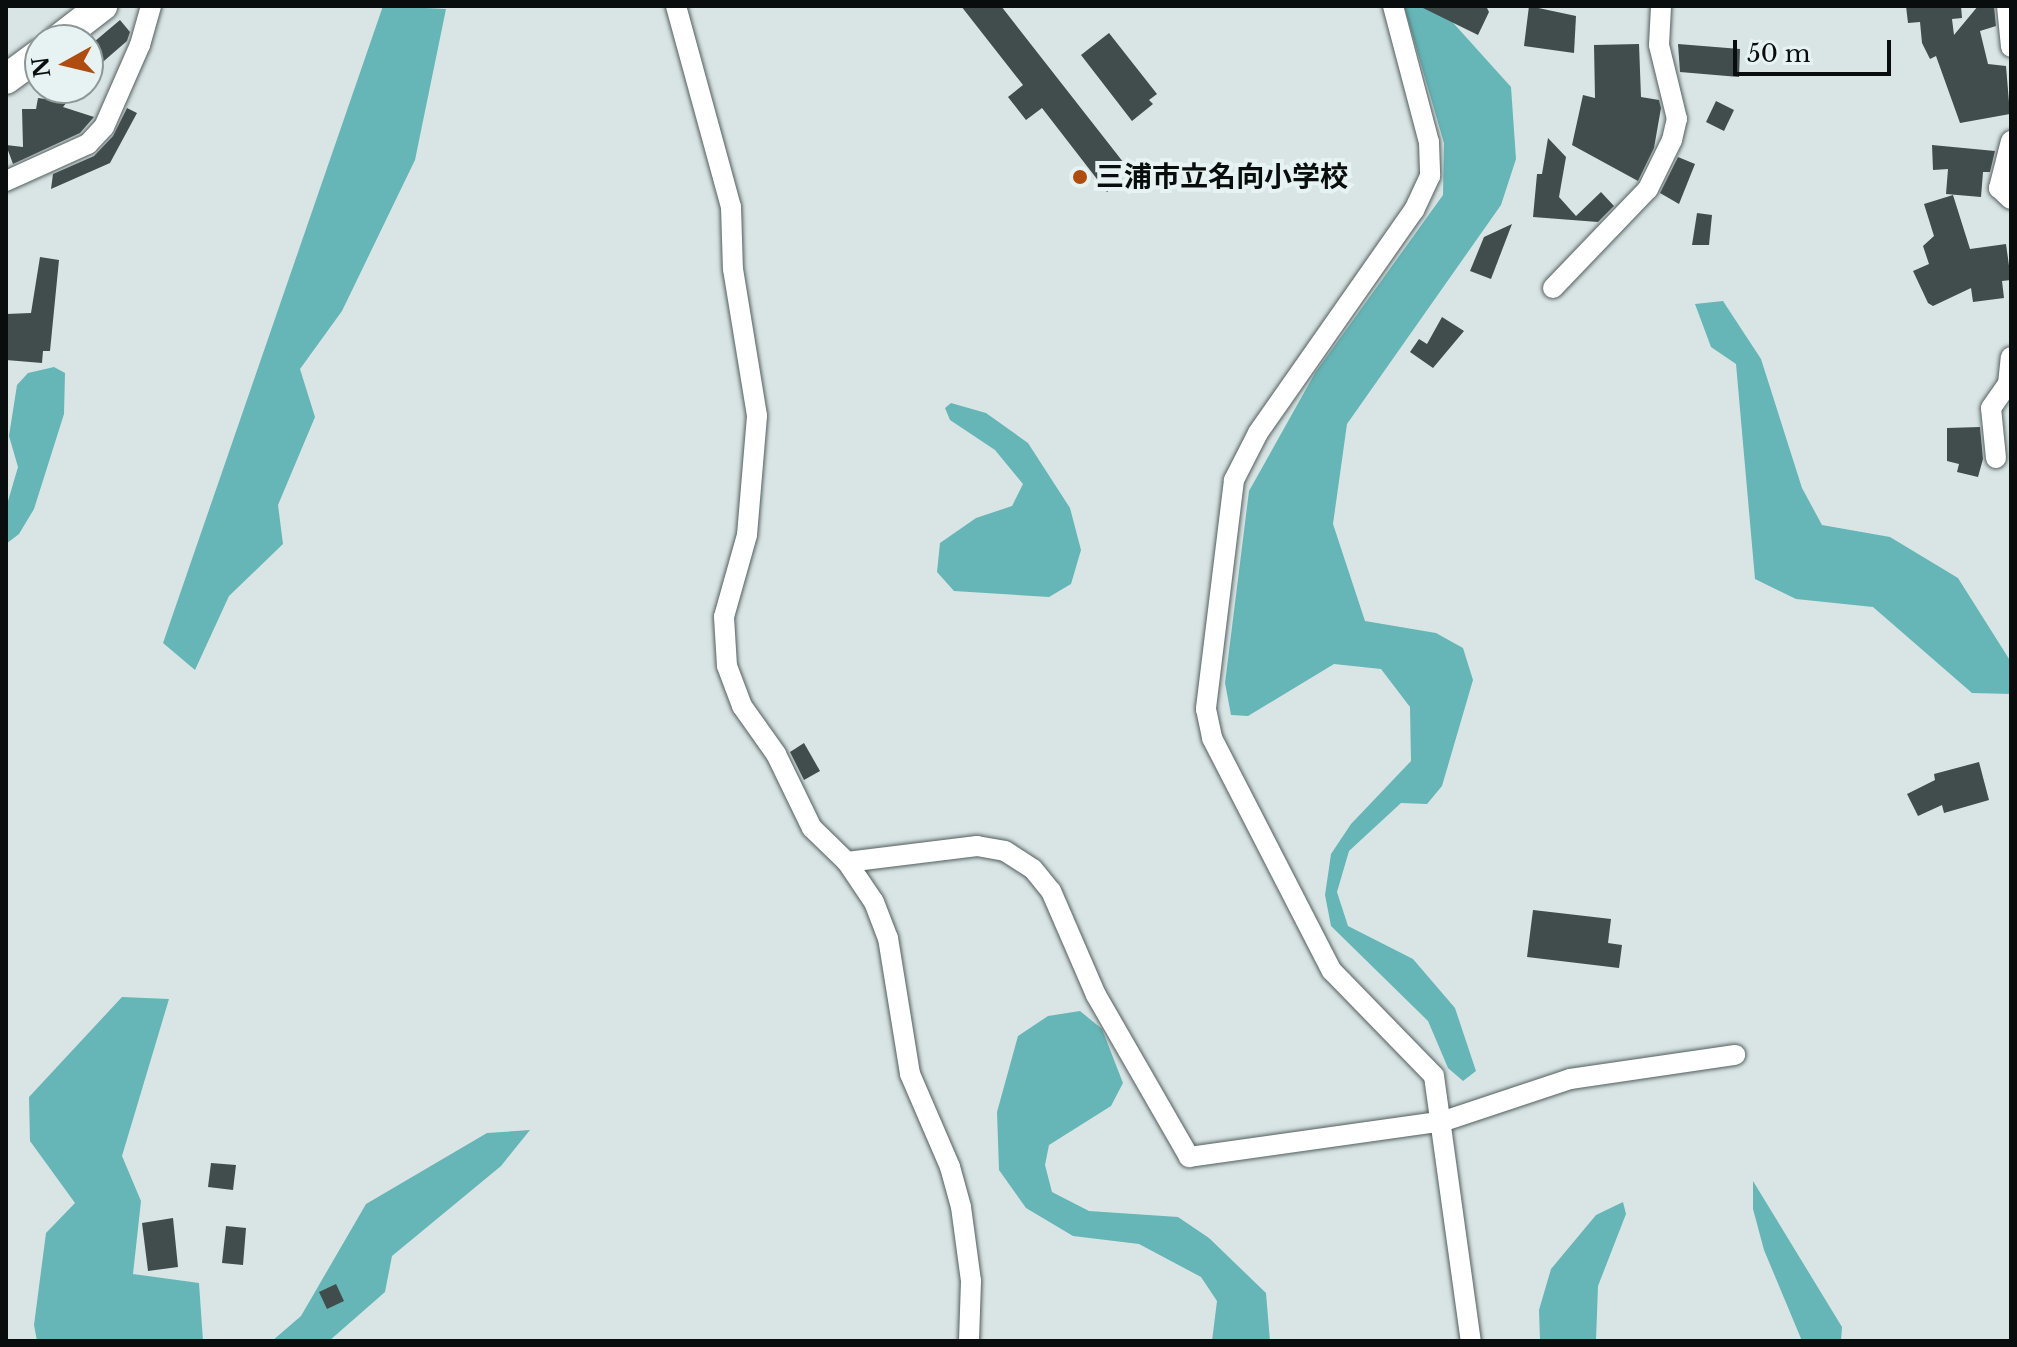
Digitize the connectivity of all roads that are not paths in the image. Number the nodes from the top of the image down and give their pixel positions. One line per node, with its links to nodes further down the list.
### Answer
1 (102, 6): 7 (main road)
2 (151, 6): 12 (street)
3 (676, 6): 17 (street)
4 (1393, 6): 19 (street)
5 (1661, 6): 14 (street)
6 (2007, 6): 8 (street)
7 (79, 24)
8 (2011, 47)
9 (24, 66): 10 (main road)
10 (6, 79)
11 (2011, 141): 13 (street)
12 (6, 181)
13 (2011, 199)
14 (1553, 288)
15 (2011, 357): 16 (street)
16 (1996, 458)
17 (847, 862): 19 (street); 20 (street)
18 (1735, 1055): 19 (street)
19 (1444, 1121): 21 (street)
20 (969, 1341)
21 (1471, 1341)

